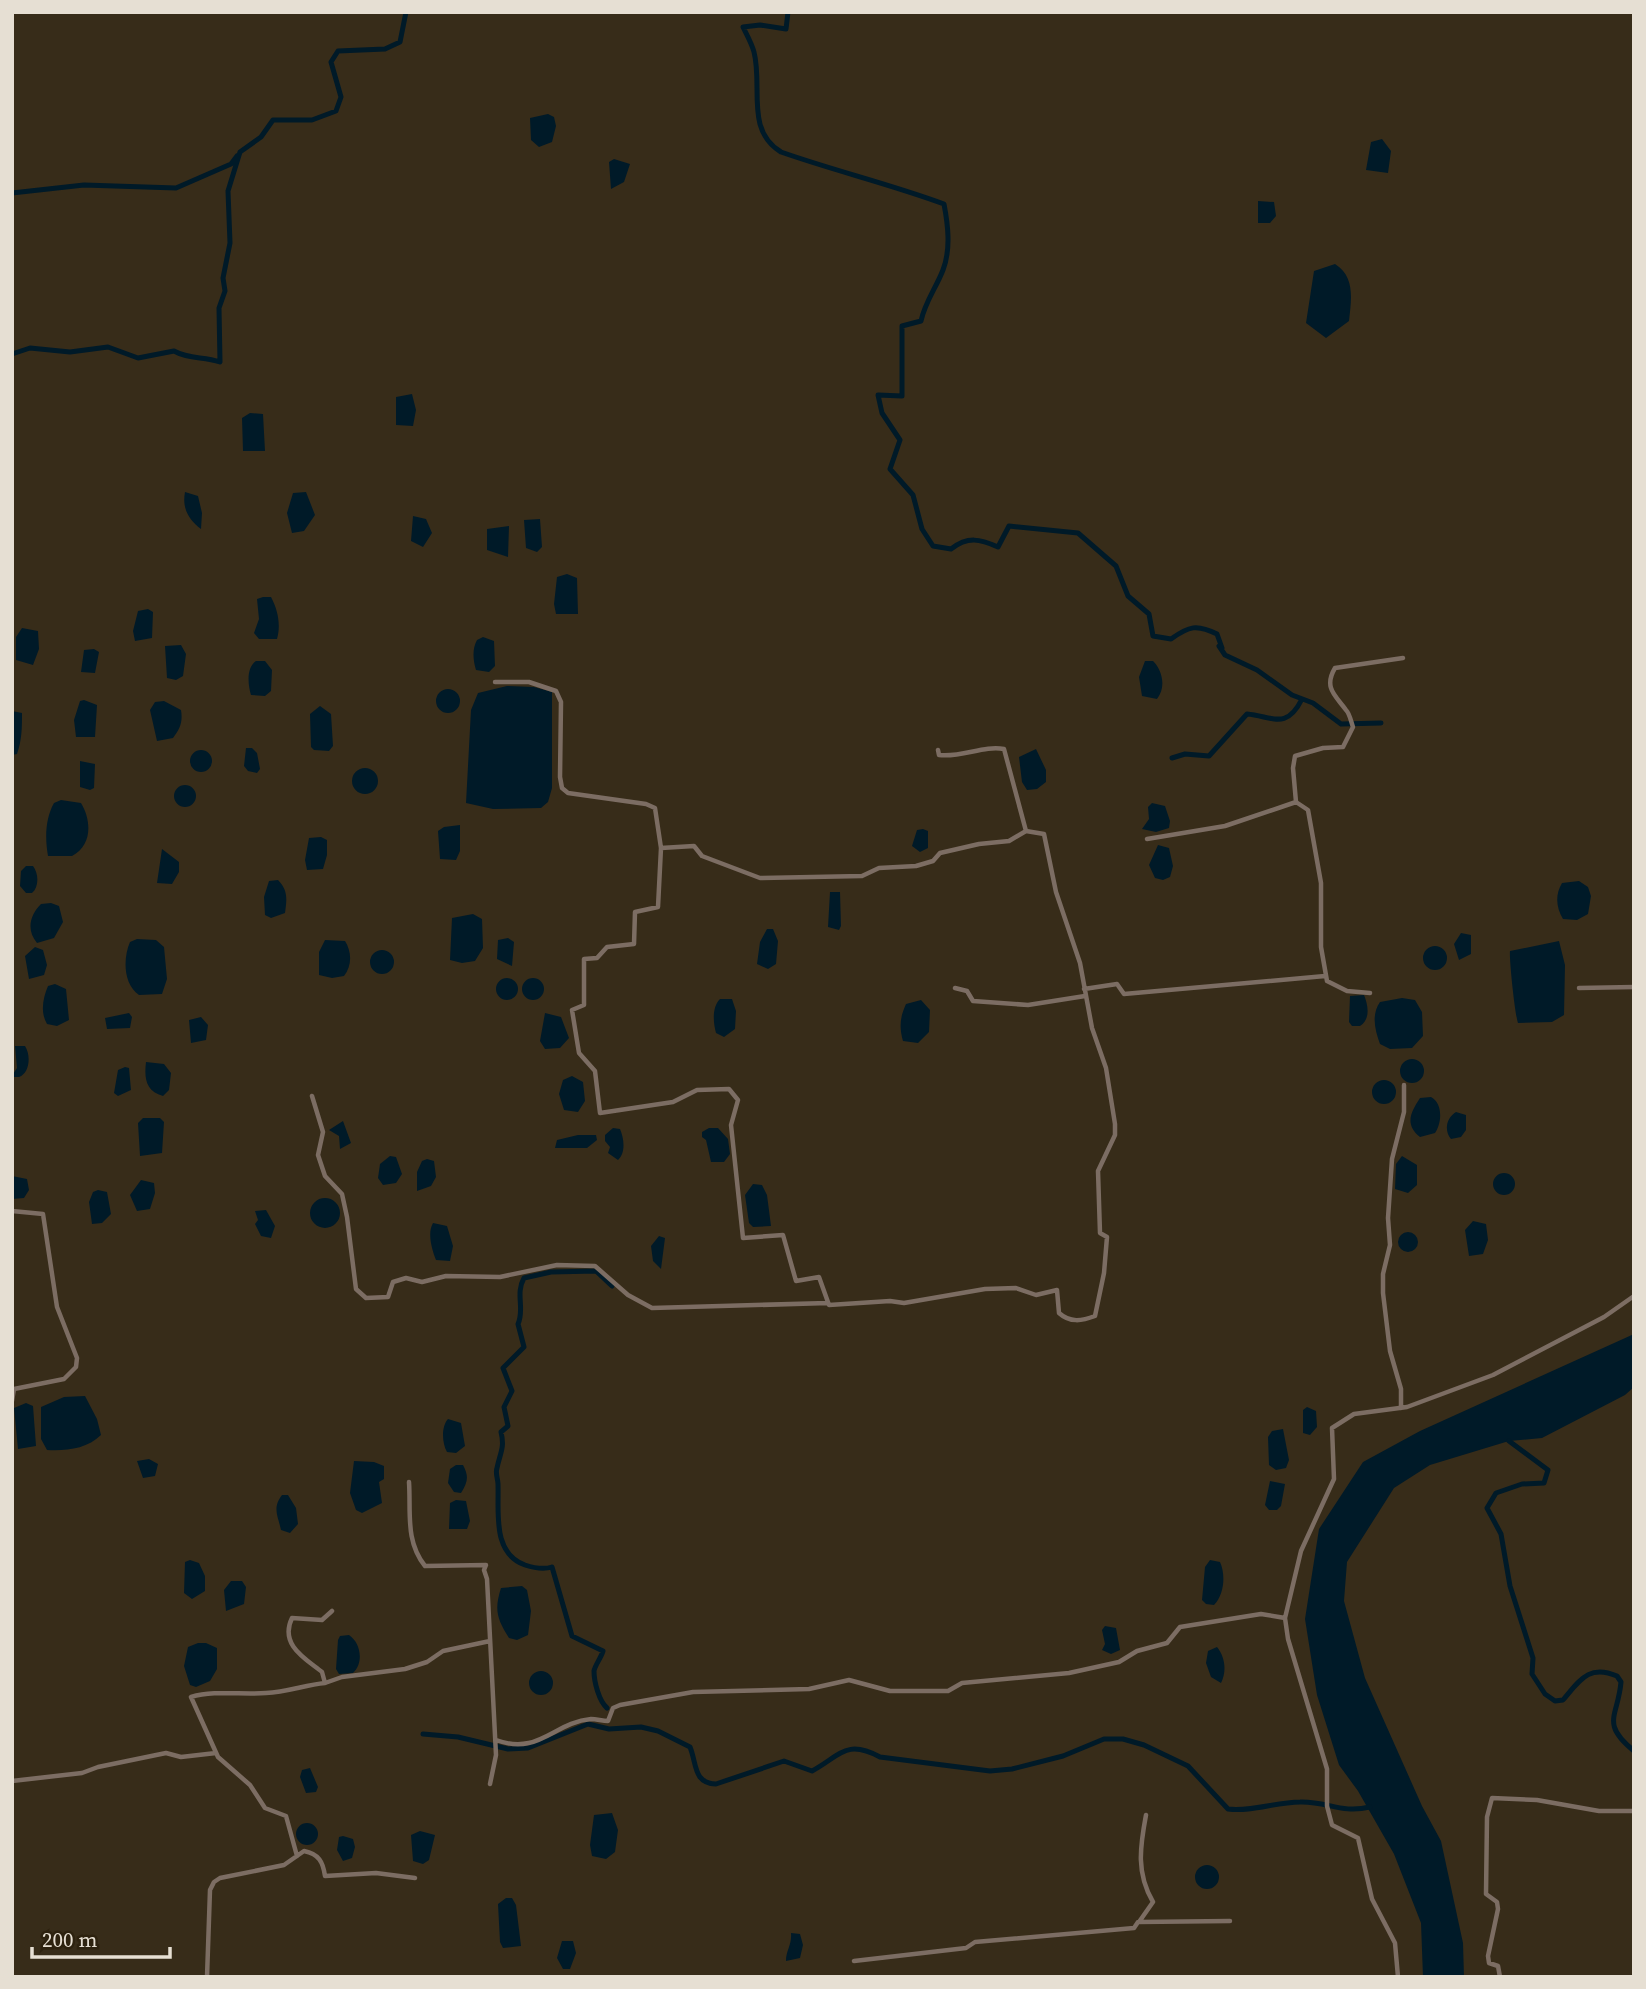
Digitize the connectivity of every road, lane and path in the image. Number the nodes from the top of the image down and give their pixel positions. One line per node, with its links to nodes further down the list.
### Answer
1 (1403, 658): 4 (street)
2 (495, 682): 7 (street)
3 (938, 750): 5 (street)
4 (1296, 802): 6 (street); 8 (street)
5 (1026, 831): 7 (street); 12 (street)
6 (1147, 839)
7 (661, 848): 19 (street)
8 (1325, 976): 12 (street); 13 (street)
9 (1634, 987): 11 (street)
10 (955, 988): 14 (street)
11 (1579, 988)
12 (1084, 989): 14 (street)
13 (1370, 993)
14 (1085, 996): 19 (street)
15 (1404, 1085): 21 (street)
16 (312, 1096): 19 (street)
17 (12, 1211): 20 (street)
18 (1634, 1296): 21 (street)
19 (828, 1303)
20 (12, 1401)
21 (1401, 1408): 24 (street)
22 (409, 1482): 25 (street)
23 (332, 1611): 26 (street)
24 (1285, 1618): 27 (street); 39 (street)
25 (490, 1641): 26 (street); 27 (street)
26 (325, 1683): 28 (street)
27 (496, 1740): 30 (street)
28 (216, 1753): 29 (street); 33 (street)
29 (12, 1781)
30 (490, 1784)
31 (1634, 1811): 40 (street)
32 (1146, 1815): 36 (street)
33 (297, 1856): 34 (street); 38 (street)
34 (415, 1878)
35 (1230, 1921): 36 (street)
36 (1138, 1922): 37 (street)
37 (854, 1961)
38 (207, 1977)
39 (1398, 1977)
40 (1500, 1977)

